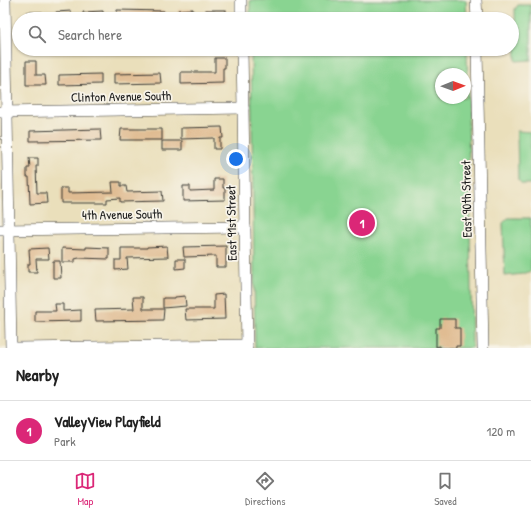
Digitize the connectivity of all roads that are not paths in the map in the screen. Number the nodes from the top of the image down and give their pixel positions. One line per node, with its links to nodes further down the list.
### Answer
1 (5, 0): 9 (street)
2 (241, 0): 4 (street)
3 (476, 0): 5 (street)
4 (241, 12)
5 (477, 12)
6 (242, 56): 8 (street, East 91st Street)
7 (477, 56): 15 (street, East 90th Street)
8 (243, 108): 9 (street, Clinton Avenue South); 10 (street, East 91st Street)
9 (3, 112): 11 (street)
10 (245, 227): 11 (street, 4th Avenue South); 12 (street, East 91st Street)
11 (4, 230): 13 (street)
12 (247, 346): 14 (street)
13 (11, 348)
14 (17, 348)
15 (483, 348)

